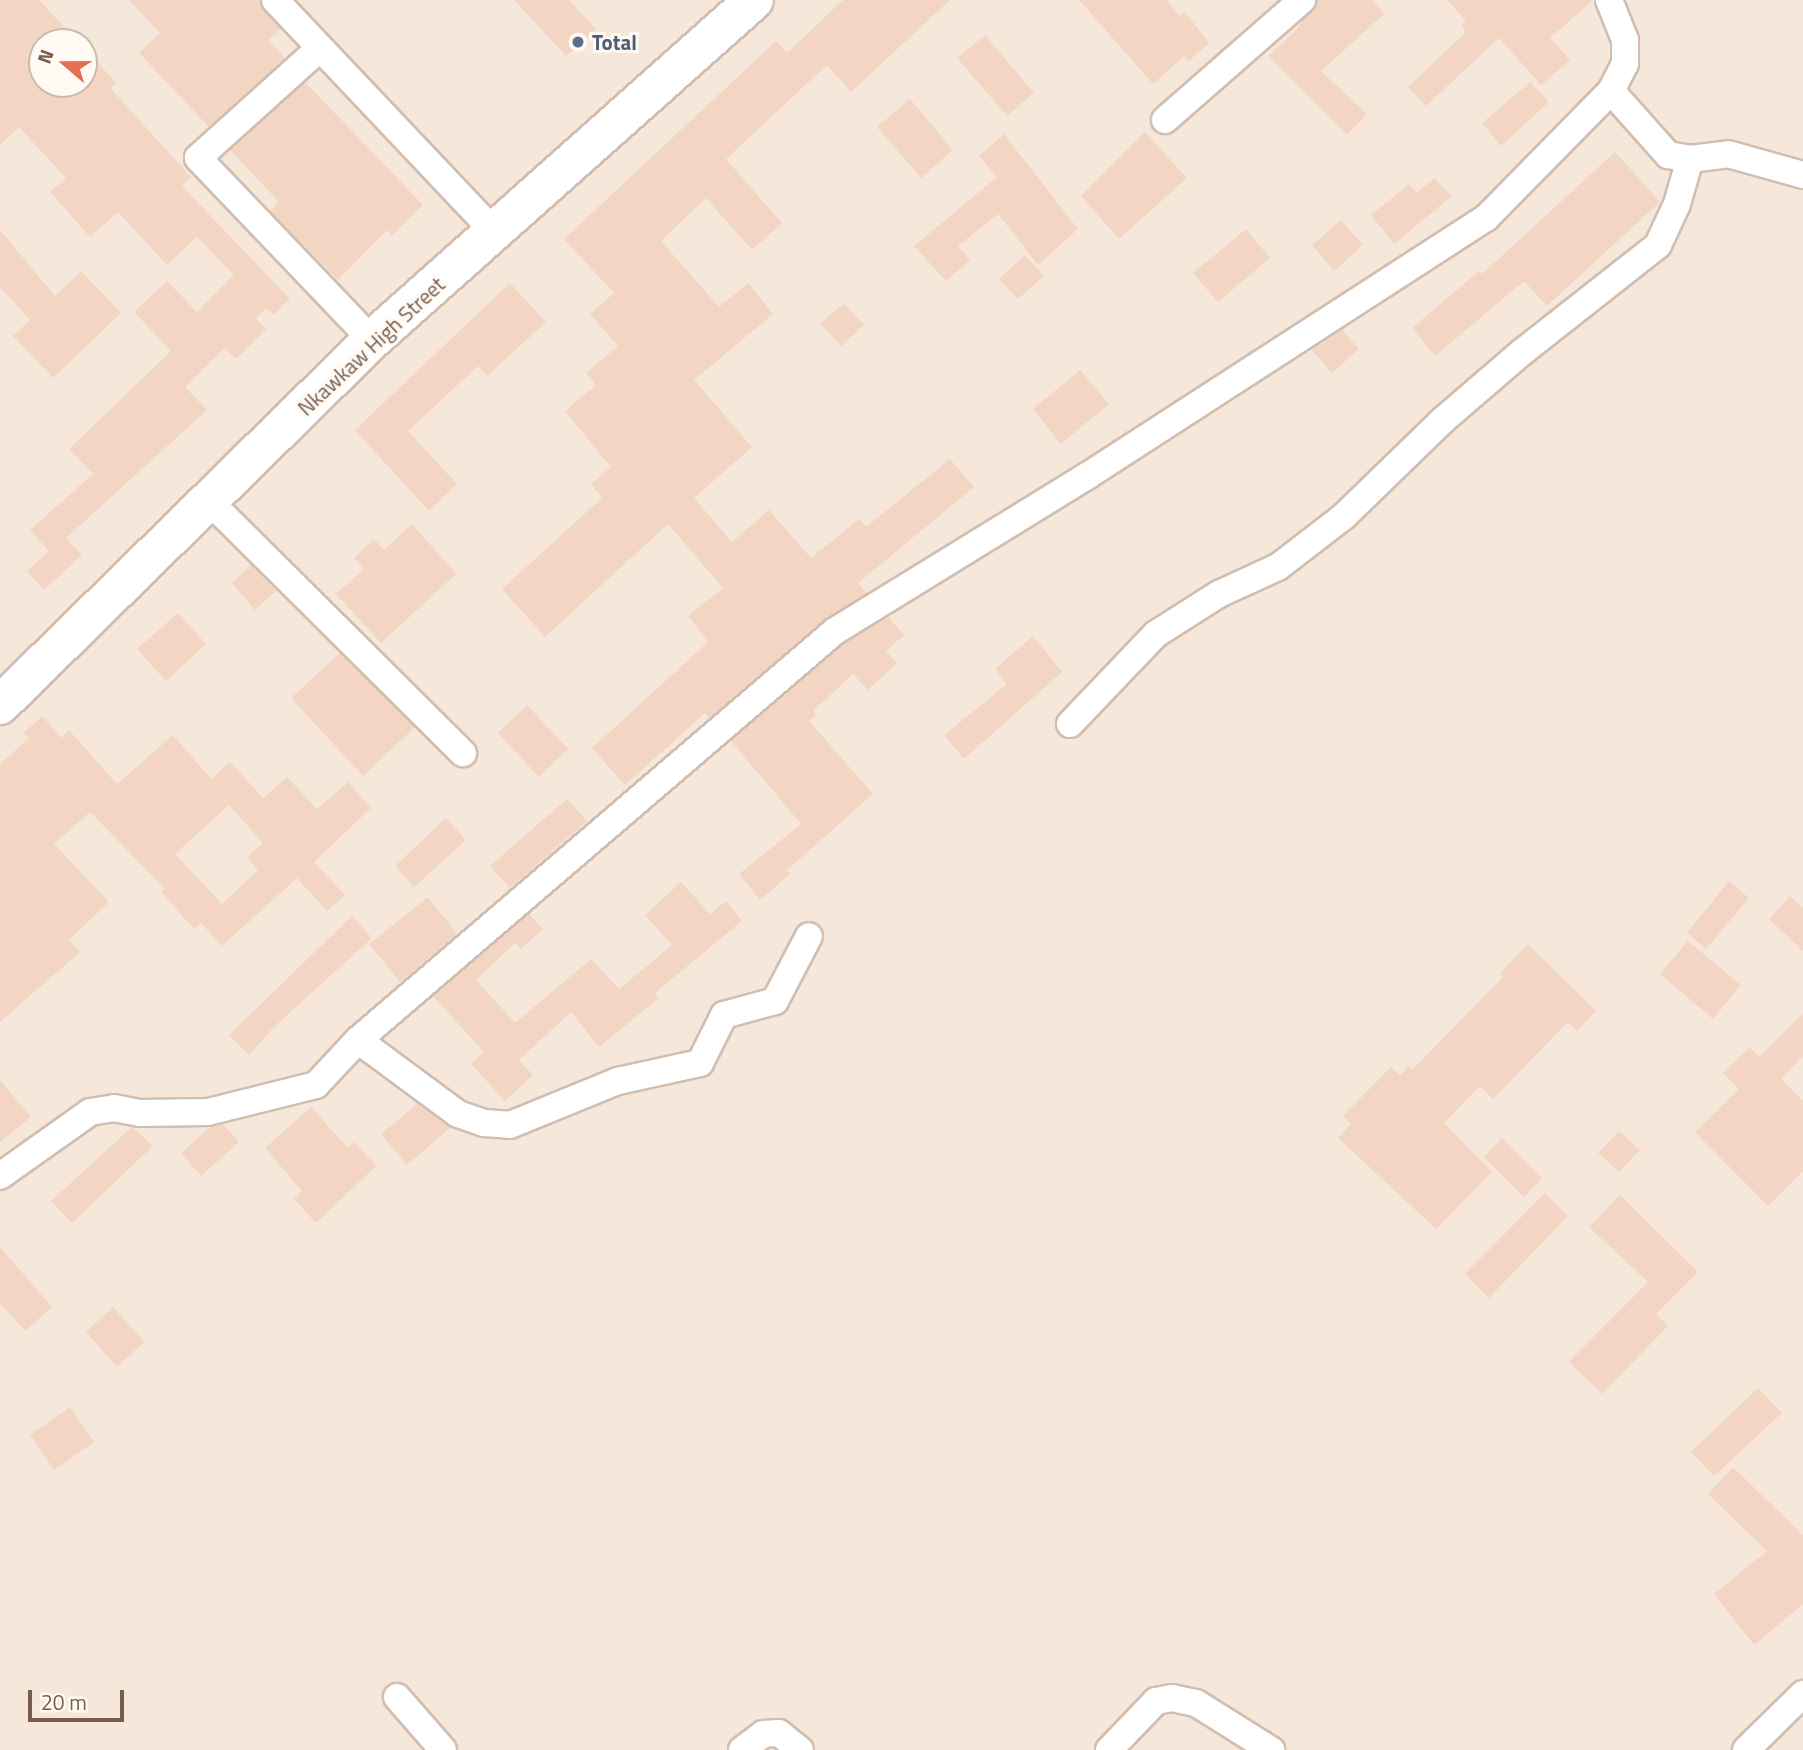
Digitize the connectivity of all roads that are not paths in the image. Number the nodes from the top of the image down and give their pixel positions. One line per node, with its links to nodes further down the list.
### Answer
1 (275, 0): 5 (street)
2 (754, 0): 10 (main road, Nkawkaw High Street)
3 (1302, 0): 7 (street)
4 (1609, 0): 6 (street)
5 (320, 48): 10 (street); 11 (street)
6 (1611, 90): 8 (street); 17 (street)
7 (1165, 120)
8 (1690, 159): 9 (street); 14 (street)
9 (1803, 175)
10 (495, 233): 11 (main road, Nkawkaw High Street)
11 (372, 340): 12 (main road, Nkawkaw High Street)
12 (209, 501): 13 (main road, Nkawkaw High Street); 15 (street)
13 (0, 705)
14 (1070, 724)
15 (463, 753)
16 (809, 936): 17 (street)
17 (358, 1040): 18 (street)
18 (0, 1177)
19 (1803, 1694): 26 (street)
20 (397, 1697): 21 (street)
21 (443, 1750)
22 (742, 1750): 23 (street)
23 (800, 1750)
24 (1109, 1750): 25 (street)
25 (1270, 1750)
26 (1746, 1750)

